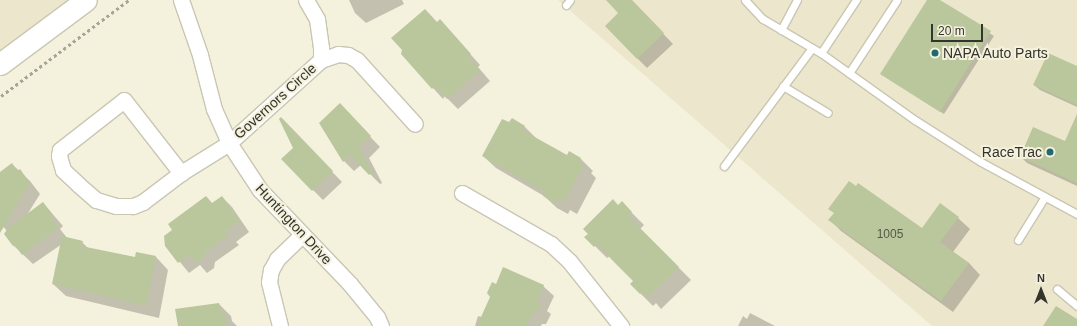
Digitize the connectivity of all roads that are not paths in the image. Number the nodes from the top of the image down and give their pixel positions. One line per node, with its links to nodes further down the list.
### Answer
1 (181, 0): 17 (street, Huntington Drive)
2 (306, 0): 11 (street)
3 (745, 0): 8 (lane)
4 (797, 0): 8 (lane)
5 (856, 0): 10 (lane)
6 (897, 0): 13 (lane)
7 (77, 4): 12 (street)
8 (781, 30): 9 (lane)
9 (812, 48): 10 (lane); 14 (lane)
10 (821, 53): 13 (lane)
11 (321, 60): 16 (street); 17 (street, Governors Circle)
12 (0, 64)
13 (849, 73): 21 (lane)
14 (783, 86): 15 (lane); 18 (lane)
15 (828, 113)
16 (415, 124)
17 (229, 143): 19 (street, Governors Circle); 23 (street, Huntington Drive)
18 (724, 166)
19 (182, 173): 19 (street, Governors Circle)
20 (462, 193): 29 (street)
21 (1044, 198): 22 (lane); 24 (lane)
22 (1077, 214)
23 (302, 235): 27 (street); 28 (street, Huntington Drive)
24 (1018, 240)
25 (1057, 289): 26 (lane)
26 (1077, 306)
27 (280, 326)
28 (382, 326)
29 (621, 326)

